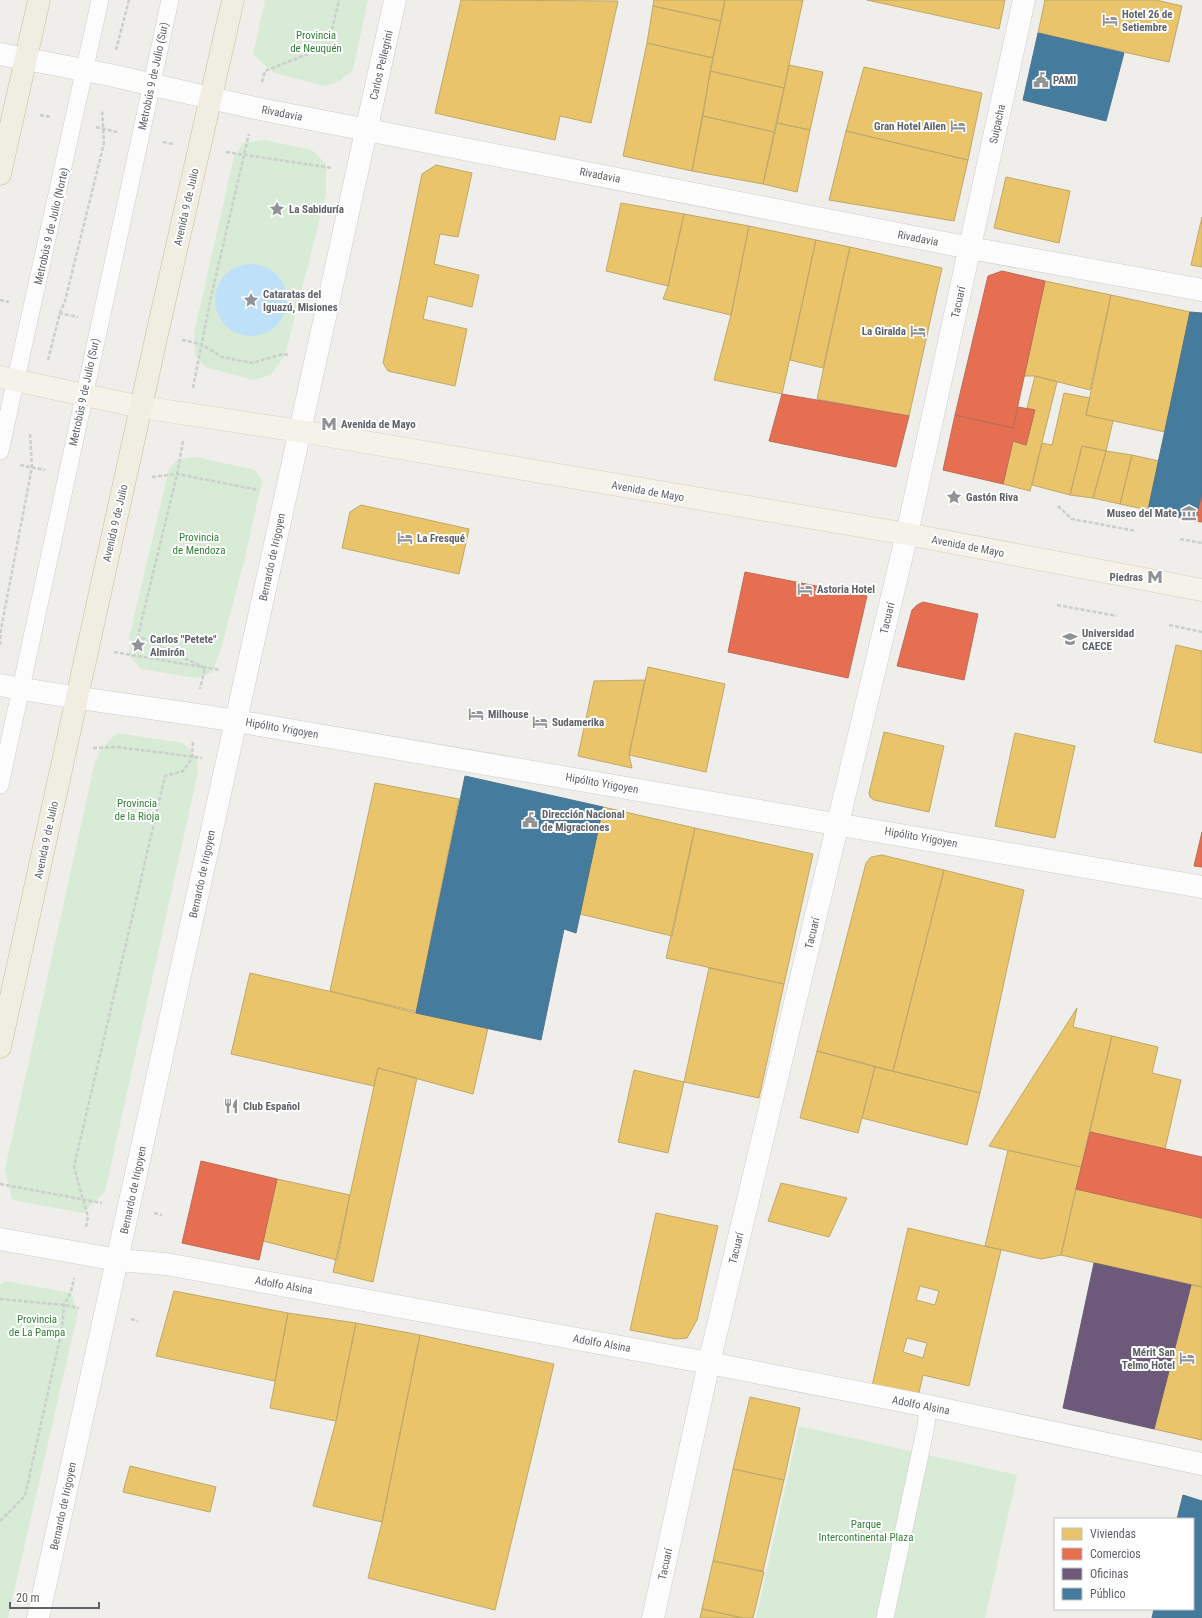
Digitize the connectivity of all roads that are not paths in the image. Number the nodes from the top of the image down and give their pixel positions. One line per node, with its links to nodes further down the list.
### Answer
1 (39, 0): 8 (highway)
2 (100, 0): 9 (lane, Metrobús 9 de Julio (Norte))
3 (170, 0): 10 (lane, Metrobús 9 de Julio (Sur))
4 (233, 0): 11 (highway, Avenida 9 de Julio)
5 (395, 0): 12 (street, Carlos Pellegrini)
6 (1024, 0): 14 (street, Suipacha)
7 (0, 54): 8 (street, Rivadavia)
8 (26, 59): 9 (street, Rivadavia); 13 (highway)
9 (86, 71): 10 (street, Rivadavia); 16 (lane, Metrobús 9 de Julio (Norte))
10 (151, 85): 11 (street, Rivadavia); 17 (lane, Metrobús 9 de Julio (Sur))
11 (210, 98): 12 (street, Rivadavia); 18 (highway, Avenida 9 de Julio)
12 (366, 129): 14 (street, Rivadavia); 19 (street, Bernardo de Irigoyen)
13 (0, 174)
14 (970, 248): 15 (street, Rivadavia); 21 (street, Tacuarí)
15 (1202, 290)
16 (8, 378): 17 (main road, Avenida de Mayo); 20 (lane, Metrobús 9 de Julio (Norte))
17 (84, 394): 18 (main road, Avenida de Mayo); 24 (lane, Metrobús 9 de Julio (Sur))
18 (141, 406): 19 (main road, Avenida de Mayo); 25 (highway, Avenida 9 de Julio)
19 (300, 431): 21 (main road, Avenida de Mayo); 26 (street, Bernardo de Irigoyen)
20 (0, 451)
21 (907, 534): 22 (main road, Avenida de Mayo); 28 (street, Tacuarí)
22 (1202, 590)
23 (0, 685): 24 (street, Hipólito Yrigoyen)
24 (22, 689): 25 (street, Hipólito Yrigoyen); 27 (lane, Metrobús 9 de Julio (Sur))
25 (77, 698): 26 (street, Hipólito Yrigoyen); 30 (highway, Avenida 9 de Julio)
26 (236, 721): 28 (street, Hipólito Yrigoyen); 32 (street, Bernardo de Irigoyen)
27 (0, 785)
28 (839, 823): 29 (street, Hipólito Yrigoyen); 33 (street, Tacuarí)
29 (1202, 887)
30 (0, 1047)
31 (0, 1239): 32 (street, Adolfo Alsina)
32 (118, 1260): 33 (street, Adolfo Alsina); 36 (street, Bernardo de Irigoyen)
33 (709, 1363): 34 (street, Adolfo Alsina); 37 (street, Tacuarí)
34 (928, 1406): 35 (street, Adolfo Alsina); 38 (lane)
35 (1202, 1464)
36 (38, 1618)
37 (653, 1618)
38 (885, 1618)

